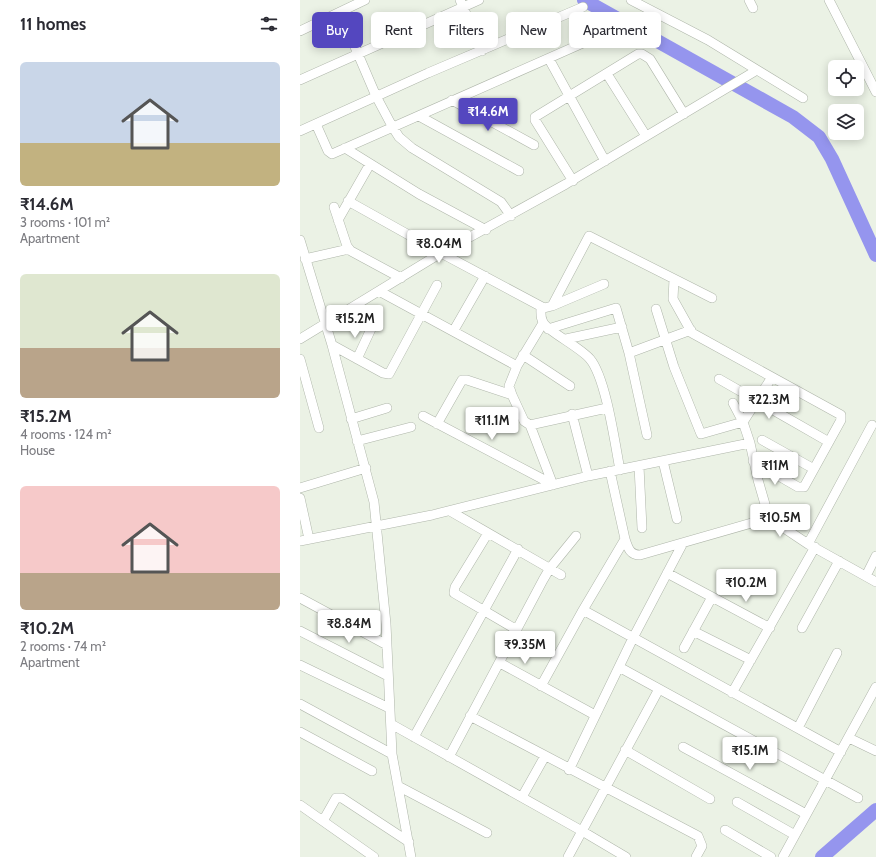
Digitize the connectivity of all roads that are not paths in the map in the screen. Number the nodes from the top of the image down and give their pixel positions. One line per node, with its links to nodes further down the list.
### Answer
1 (365, 0): 7 (street)
2 (479, 0): 5 (street)
3 (631, 0): 15 (street)
4 (829, 0): 18 (street)
5 (462, 4): 12 (street); 13 (street)
6 (583, 8): 12 (street)
7 (340, 12)
8 (312, 25): 9 (street)
9 (300, 30)
10 (355, 48): 13 (street)
11 (573, 48): 14 (street)
12 (482, 51): 19 (street)
13 (358, 54): 17 (street); 19 (street)
14 (549, 59): 20 (street); 22 (street)
15 (757, 70): 21 (street); 23 (street)
16 (607, 74): 20 (street); 23 (street); 28 (street)
17 (300, 80)
18 (876, 92)
19 (376, 96): 25 (street); 26 (street)
20 (569, 97): 31 (street); 34 (street)
21 (803, 98)
22 (452, 100): 24 (street); 29 (street)
23 (684, 114): 28 (street)
24 (419, 116): 26 (street); 33 (street)
25 (316, 124): 27 (street); 30 (street)
26 (392, 126): 30 (street); 37 (street)
27 (300, 131)
28 (646, 136): 31 (street)
29 (534, 145)
30 (345, 148): 32 (street)
31 (605, 161): 34 (street)
32 (370, 164): 35 (street); 39 (street)
33 (519, 171)
34 (572, 181): 37 (street)
35 (348, 201): 38 (street); 42 (street)
36 (334, 208): 38 (street)
37 (511, 216): 39 (street)
38 (338, 220): 41 (street)
39 (486, 230): 42 (street)
40 (300, 240): 43 (street)
41 (349, 249): 43 (street); 45 (street)
42 (441, 253): 44 (street); 45 (street)
43 (305, 259): 55 (street)
44 (485, 276): 52 (street); 59 (street)
45 (400, 278): 49 (street)
46 (674, 279): 50 (street); 51 (street); 60 (street)
47 (604, 284): 51 (street)
48 (437, 285): 54 (street)
49 (379, 291): 54 (street); 55 (street)
50 (712, 298)
51 (552, 306): 52 (street)
52 (541, 307): 56 (street)
53 (656, 309): 63 (street)
54 (422, 314): 59 (street); 68 (street)
55 (325, 326): 61 (street); 64 (street)
56 (546, 326): 57 (street); 62 (street); 66 (street)
57 (622, 327): 62 (street); 65 (street)
58 (371, 329): 68 (street)
59 (454, 330): 69 (street)
60 (691, 330): 63 (street); 70 (street)
61 (300, 339)
62 (566, 339): 77 (street)
63 (665, 339): 65 (street); 81 (street)
64 (332, 345): 68 (street); 80 (street)
65 (629, 353): 87 (street)
66 (523, 355): 69 (street); 72 (street)
67 (300, 359): 86 (street)
68 (357, 359)
69 (517, 366): 73 (street)
70 (772, 377): 74 (street); 90 (street)
71 (719, 379): 74 (street)
72 (570, 386)
73 (512, 395): 82 (street); 83 (street)
74 (757, 400): 81 (street); 90 (street)
75 (733, 403): 81 (street)
76 (387, 408): 80 (street)
77 (607, 408): 78 (street); 97 (street)
78 (572, 414): 83 (street); 99 (street)
79 (423, 416): 82 (street)
80 (351, 419): 89 (street)
81 (743, 422): 91 (street)
82 (437, 424): 100 (street)
83 (530, 425): 100 (street)
84 (872, 425): 114 (street)
85 (411, 427): 89 (street)
86 (318, 428)
87 (647, 435)
88 (762, 440): 96 (street)
89 (357, 441): 95 (street)
90 (828, 442): 96 (street)
91 (750, 443): 92 (street); 93 (street)
92 (663, 461): 94 (street); 105 (street)
93 (753, 461): 96 (street); 104 (street)
94 (639, 466): 97 (street); 107 (street)
95 (366, 468): 101 (street); 106 (street)
96 (814, 469)
97 (620, 470): 98 (street)
98 (610, 471): 99 (street); 111 (street)
99 (588, 476): 100 (street)
100 (552, 485): 103 (street)
101 (300, 488)
102 (300, 498): 110 (street)
103 (450, 511): 106 (street); 108 (street)
104 (769, 518): 113 (street); 114 (street)
105 (677, 519)
106 (377, 526): 110 (street); 133 (street)
107 (642, 528)
108 (488, 533): 115 (street); 125 (street)
109 (576, 536): 118 (street)
110 (309, 539): 112 (street)
111 (625, 540): 113 (street); 126 (street)
112 (300, 541)
113 (683, 543): 119 (street)
114 (812, 545): 117 (street); 127 (street)
115 (518, 549): 118 (street); 125 (street)
116 (876, 556): 121 (street)
117 (839, 561): 121 (street); 128 (street)
118 (550, 568): 120 (street); 129 (street)
119 (668, 573): 123 (street); 132 (street)
120 (561, 575)
121 (866, 576): 122 (street)
122 (876, 582)
123 (712, 597): 127 (street); 131 (street)
124 (300, 598): 133 (street)
125 (483, 610): 129 (street); 152 (street)
126 (582, 610): 132 (street); 141 (street)
127 (770, 628): 136 (street)
128 (802, 628)
129 (517, 630): 137 (street)
130 (300, 631): 140 (street)
131 (693, 631): 134 (street); 136 (street)
132 (633, 638): 139 (street); 144 (street)
133 (387, 645): 140 (street)
134 (684, 648)
135 (837, 653): 150 (street)
136 (751, 660): 144 (street)
137 (500, 663): 141 (street); 148 (street)
138 (300, 665): 146 (street)
139 (619, 667): 142 (street); 147 (street)
140 (388, 676): 146 (street)
141 (541, 686): 147 (street)
142 (660, 689): 155 (street); 163 (street)
143 (875, 692): 153 (street)
144 (732, 693): 150 (street)
145 (300, 704): 158 (street)
146 (389, 708): 149 (street)
147 (595, 715): 161 (street)
148 (470, 716): 159 (street); 160 (street)
149 (391, 724): 152 (street); 158 (street)
150 (798, 728): 156 (street)
151 (300, 732): 162 (street)
152 (414, 737): 160 (street)
153 (848, 738): 156 (street); 157 (street)
154 (683, 747): 171 (street)
155 (625, 750): 165 (street); 168 (street)
156 (841, 752): 163 (street)
157 (876, 752)
158 (392, 754): 164 (street)
159 (544, 756): 161 (street); 166 (street)
160 (449, 757): 166 (street)
161 (569, 770): 165 (street)
162 (372, 771)
163 (825, 781): 167 (street); 171 (street)
164 (398, 786): 175 (street); 177 (street)
165 (606, 788): 173 (street); 182 (street)
166 (522, 797): 173 (street)
167 (858, 798)
168 (710, 799)
169 (737, 802): 176 (street)
170 (300, 805): 172 (street)
171 (806, 814): 176 (street)
172 (323, 821): 177 (street); 179 (street)
173 (582, 830): 178 (street); 181 (street)
174 (725, 830): 183 (street)
175 (487, 833)
176 (795, 835): 184 (street)
177 (408, 842): 180 (street)
178 (623, 856)
179 (374, 857)
180 (411, 857)
181 (568, 857)
182 (696, 857)
183 (771, 857)
184 (782, 857)

